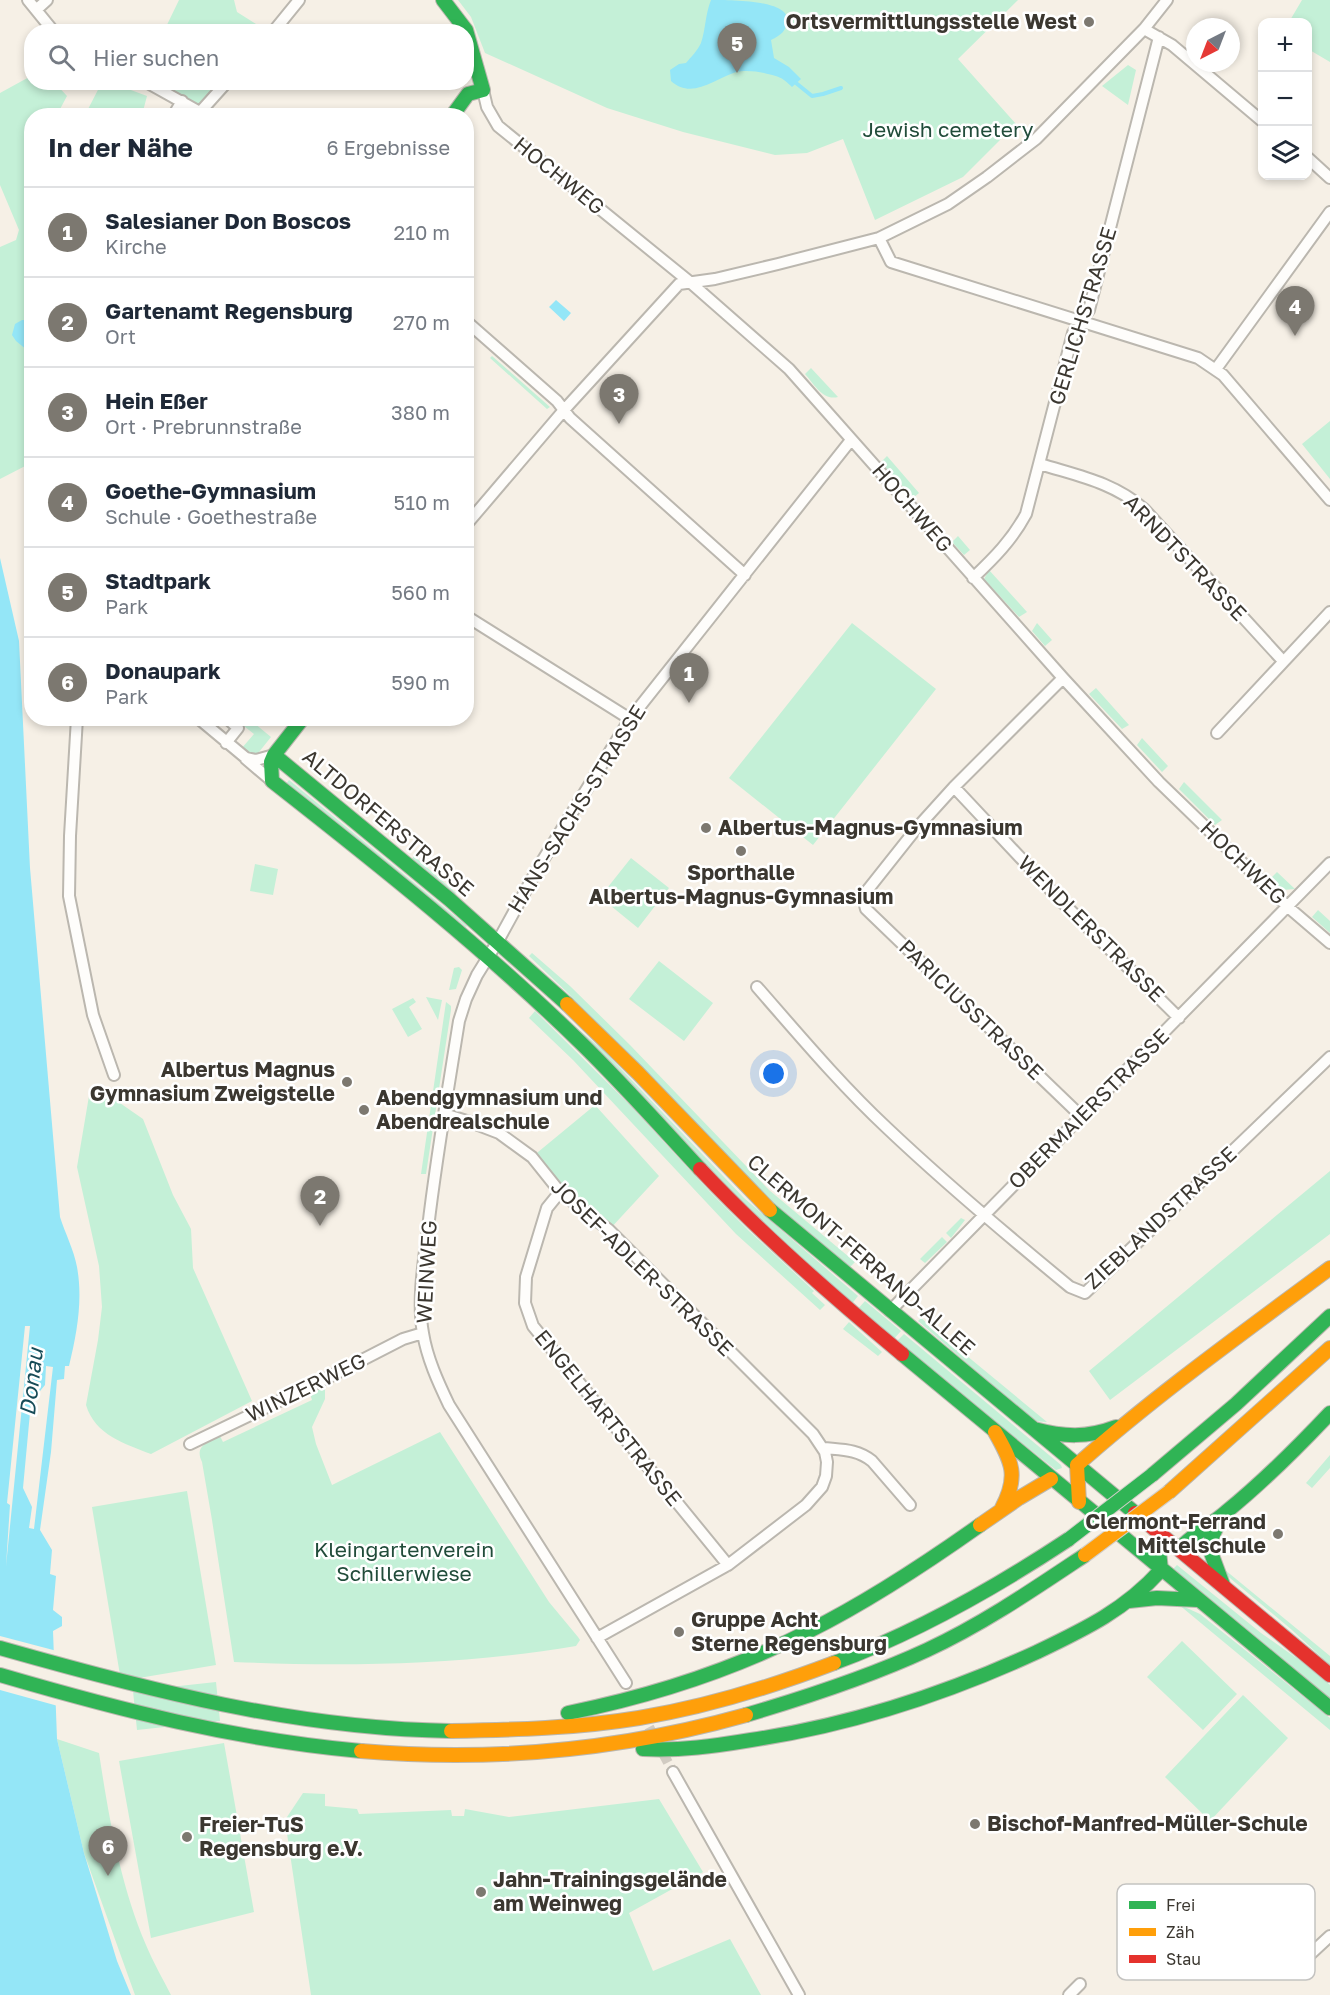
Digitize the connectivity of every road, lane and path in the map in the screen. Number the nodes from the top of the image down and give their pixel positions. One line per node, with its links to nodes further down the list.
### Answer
1 (28, 0): 6 (street)
2 (47, 0): 6 (street)
3 (299, 0): 8 (street)
4 (443, 0): 9 (main road)
5 (1167, 0): 10 (street)
6 (36, 10): 7 (street)
7 (47, 24)
8 (280, 24)
9 (461, 24)
10 (1144, 29): 11 (street); 25 (street)
11 (1159, 37): 21 (street); 27 (street, GERLICHSTRASSE)
12 (474, 56): 15 (main road)
13 (162, 90): 16 (street)
14 (221, 90): 19 (street)
15 (483, 90): 20 (main road); 26 (street, HOCHWEG)
16 (182, 101): 17 (street); 18 (street)
17 (178, 108)
18 (195, 108)
19 (208, 108)
20 (458, 108)
21 (1258, 117)
22 (1312, 162): 23 (street)
23 (1330, 178)
24 (1330, 212): 29 (street)
25 (879, 238): 26 (street); 27 (street)
26 (691, 283): 30 (street); 31 (street, HOCHWEG)
27 (1081, 322): 29 (street); 32 (street, GERLICHSTRASSE)
28 (474, 328): 30 (street)
29 (1216, 369): 33 (street)
30 (564, 410): 34 (street); 35 (street)
31 (851, 440): 35 (street, HANS-SACHS-STRASSE); 36 (street, HOCHWEG)
32 (1040, 464): 36 (street, GERLICHSTRASSE); 39 (street, ARNDTSTRASSE)
33 (1330, 500)
34 (474, 516)
35 (745, 575): 41 (street, HANS-SACHS-STRASSE)
36 (973, 578): 40 (street, HOCHWEG)
37 (1330, 612): 39 (street)
38 (474, 621): 41 (street)
39 (1283, 661): 46 (street)
40 (1063, 678): 51 (street); 53 (street, HOCHWEG)
41 (630, 719): 54 (street, HANS-SACHS-STRASSE)
42 (78, 726): 60 (street)
43 (207, 726): 47 (street, ALTDORFERSTRASSE)
44 (236, 726): 47 (street)
45 (297, 726): 48 (main road)
46 (1217, 733)
47 (226, 742): 49 (street, ALTDORFERSTRASSE)
48 (274, 755): 49 (street, ALTDORFERSTRASSE); 50 (main road); 54 (main road, ALTDORFERSTRASSE)
49 (246, 759): 50 (street, ALTDORFERSTRASSE)
50 (273, 781): 56 (main road, ALTDORFERSTRASSE)
51 (954, 788): 58 (street, WENDLERSTRASSE); 62 (street, PARICIUSSTRASSE)
52 (1330, 863): 53 (street, OBERMAIERSTRASSE)
53 (1288, 906): 55 (street, HOCHWEG); 58 (street, OBERMAIERSTRASSE)
54 (498, 941): 56 (street, HANS-SACHS-STRASSE); 66 (main road, CLERMONT-FERRAND-ALLEE)
55 (1330, 943)
56 (487, 957): 61 (street, WEINWEG); 73 (main road, CLERMONT-FERRAND-ALLEE)
57 (757, 987): 64 (street)
58 (1179, 1018): 62 (street, OBERMAIERSTRASSE)
59 (1330, 1057): 64 (street, ZIEBLANDSTRASSE)
60 (114, 1075)
61 (444, 1114): 63 (street, JOSEF-ADLER-STRASSE); 68 (street, WEINWEG)
62 (1081, 1116): 64 (street, OBERMAIERSTRASSE)
63 (560, 1192): 75 (street, JOSEF-ADLER-STRASSE); 84 (street, ENGELHARTSTRASSE)
64 (983, 1215): 66 (street, OBERMAIERSTRASSE)
65 (1330, 1268): 71 (main road)
66 (890, 1311): 72 (main road, CLERMONT-FERRAND-ALLEE)
67 (1330, 1316): 95 (main road, bridge)
68 (423, 1333): 74 (street, WINZERWEG); 89 (street, WEINWEG)
69 (1330, 1348): 96 (main road, bridge)
70 (1330, 1413): 81 (main road)
71 (1122, 1425): 72 (main road); 76 (main road)
72 (1034, 1429): 76 (main road, CLERMONT-FERRAND-ALLEE)
73 (995, 1432): 77 (main road, CLERMONT-FERRAND-ALLEE); 80 (main road)
74 (190, 1444)
75 (823, 1448): 79 (street); 84 (street)
76 (1077, 1466): 77 (main road); 78 (main road); 82 (main road, CLERMONT-FERRAND-ALLEE)
77 (1051, 1479): 78 (main road, CLERMONT-FERRAND-ALLEE); 80 (main road)
78 (1079, 1502): 85 (main road, CLERMONT-FERRAND-ALLEE)
79 (910, 1505)
80 (1002, 1509): 95 (main road)
81 (1222, 1516): 83 (main road); 86 (main road)
82 (1157, 1531): 83 (main road, CLERMONT-FERRAND-ALLEE); 85 (main road)
83 (1179, 1549): 85 (main road); 86 (main road, CLERMONT-FERRAND-ALLEE)
84 (728, 1565): 89 (street)
85 (1161, 1570): 87 (main road, CLERMONT-FERRAND-ALLEE); 88 (main road)
86 (1223, 1585): 92 (main road, CLERMONT-FERRAND-ALLEE)
87 (1198, 1600): 88 (main road); 94 (main road, CLERMONT-FERRAND-ALLEE)
88 (1129, 1601): 96 (main road)
89 (597, 1638): 93 (street, WEINWEG)
90 (0, 1648): 95 (main road)
91 (0, 1675): 96 (main road)
92 (1330, 1675)
93 (626, 1683)
94 (1330, 1708)
95 (427, 1731)
96 (606, 1744)
97 (673, 1772): 101 (street)
98 (1330, 1936): 99 (street)
99 (1315, 1950)
100 (1080, 1984): 102 (street)
101 (799, 1995)
102 (1069, 1995)

